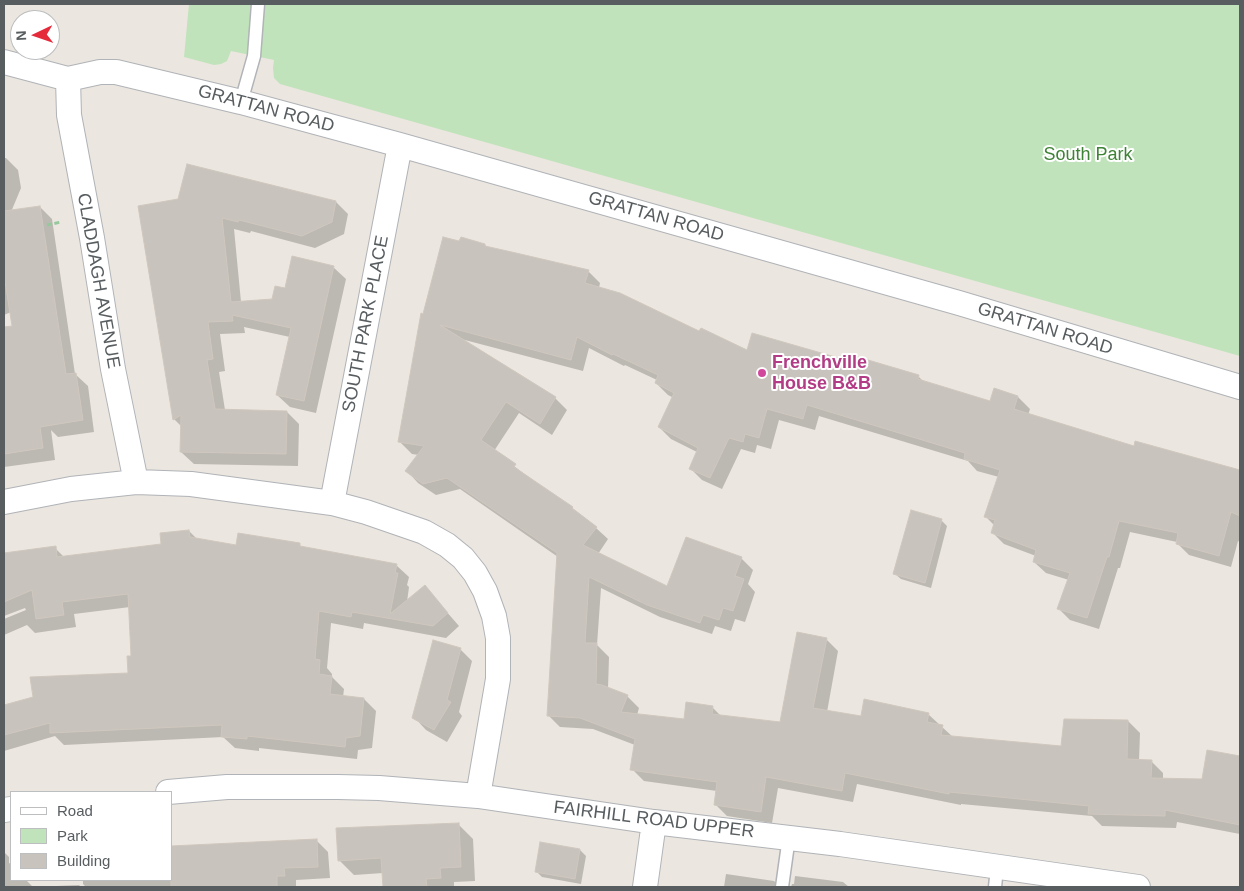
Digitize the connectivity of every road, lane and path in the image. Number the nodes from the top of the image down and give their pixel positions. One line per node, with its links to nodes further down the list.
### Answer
1 (258, 4): 4 (lane)
2 (4, 62): 3 (street)
3 (68, 80): 4 (street, GRATTAN ROAD); 7 (street, CLADDAGH AVENUE)
4 (241, 102): 5 (street, GRATTAN ROAD)
5 (400, 145): 6 (street, GRATTAN ROAD); 9 (street, SOUTH PARK PLACE)
6 (1240, 387)
7 (136, 482): 8 (street); 9 (street)
8 (4, 502)
9 (332, 504): 11 (street)
10 (172, 792): 11 (street, FAIRHILL ROAD UPPER)
11 (478, 796): 12 (street, FAIRHILL ROAD UPPER)
12 (654, 822): 13 (street, FAIRHILL ROAD UPPER); 16 (street)
13 (788, 838): 14 (street, FAIRHILL ROAD UPPER); 17 (lane)
14 (996, 877): 15 (street, FAIRHILL ROAD UPPER)
15 (1112, 886): 18 (street, FAIRHILL ROAD UPPER)
16 (644, 887)
17 (782, 887)
18 (1138, 887)

